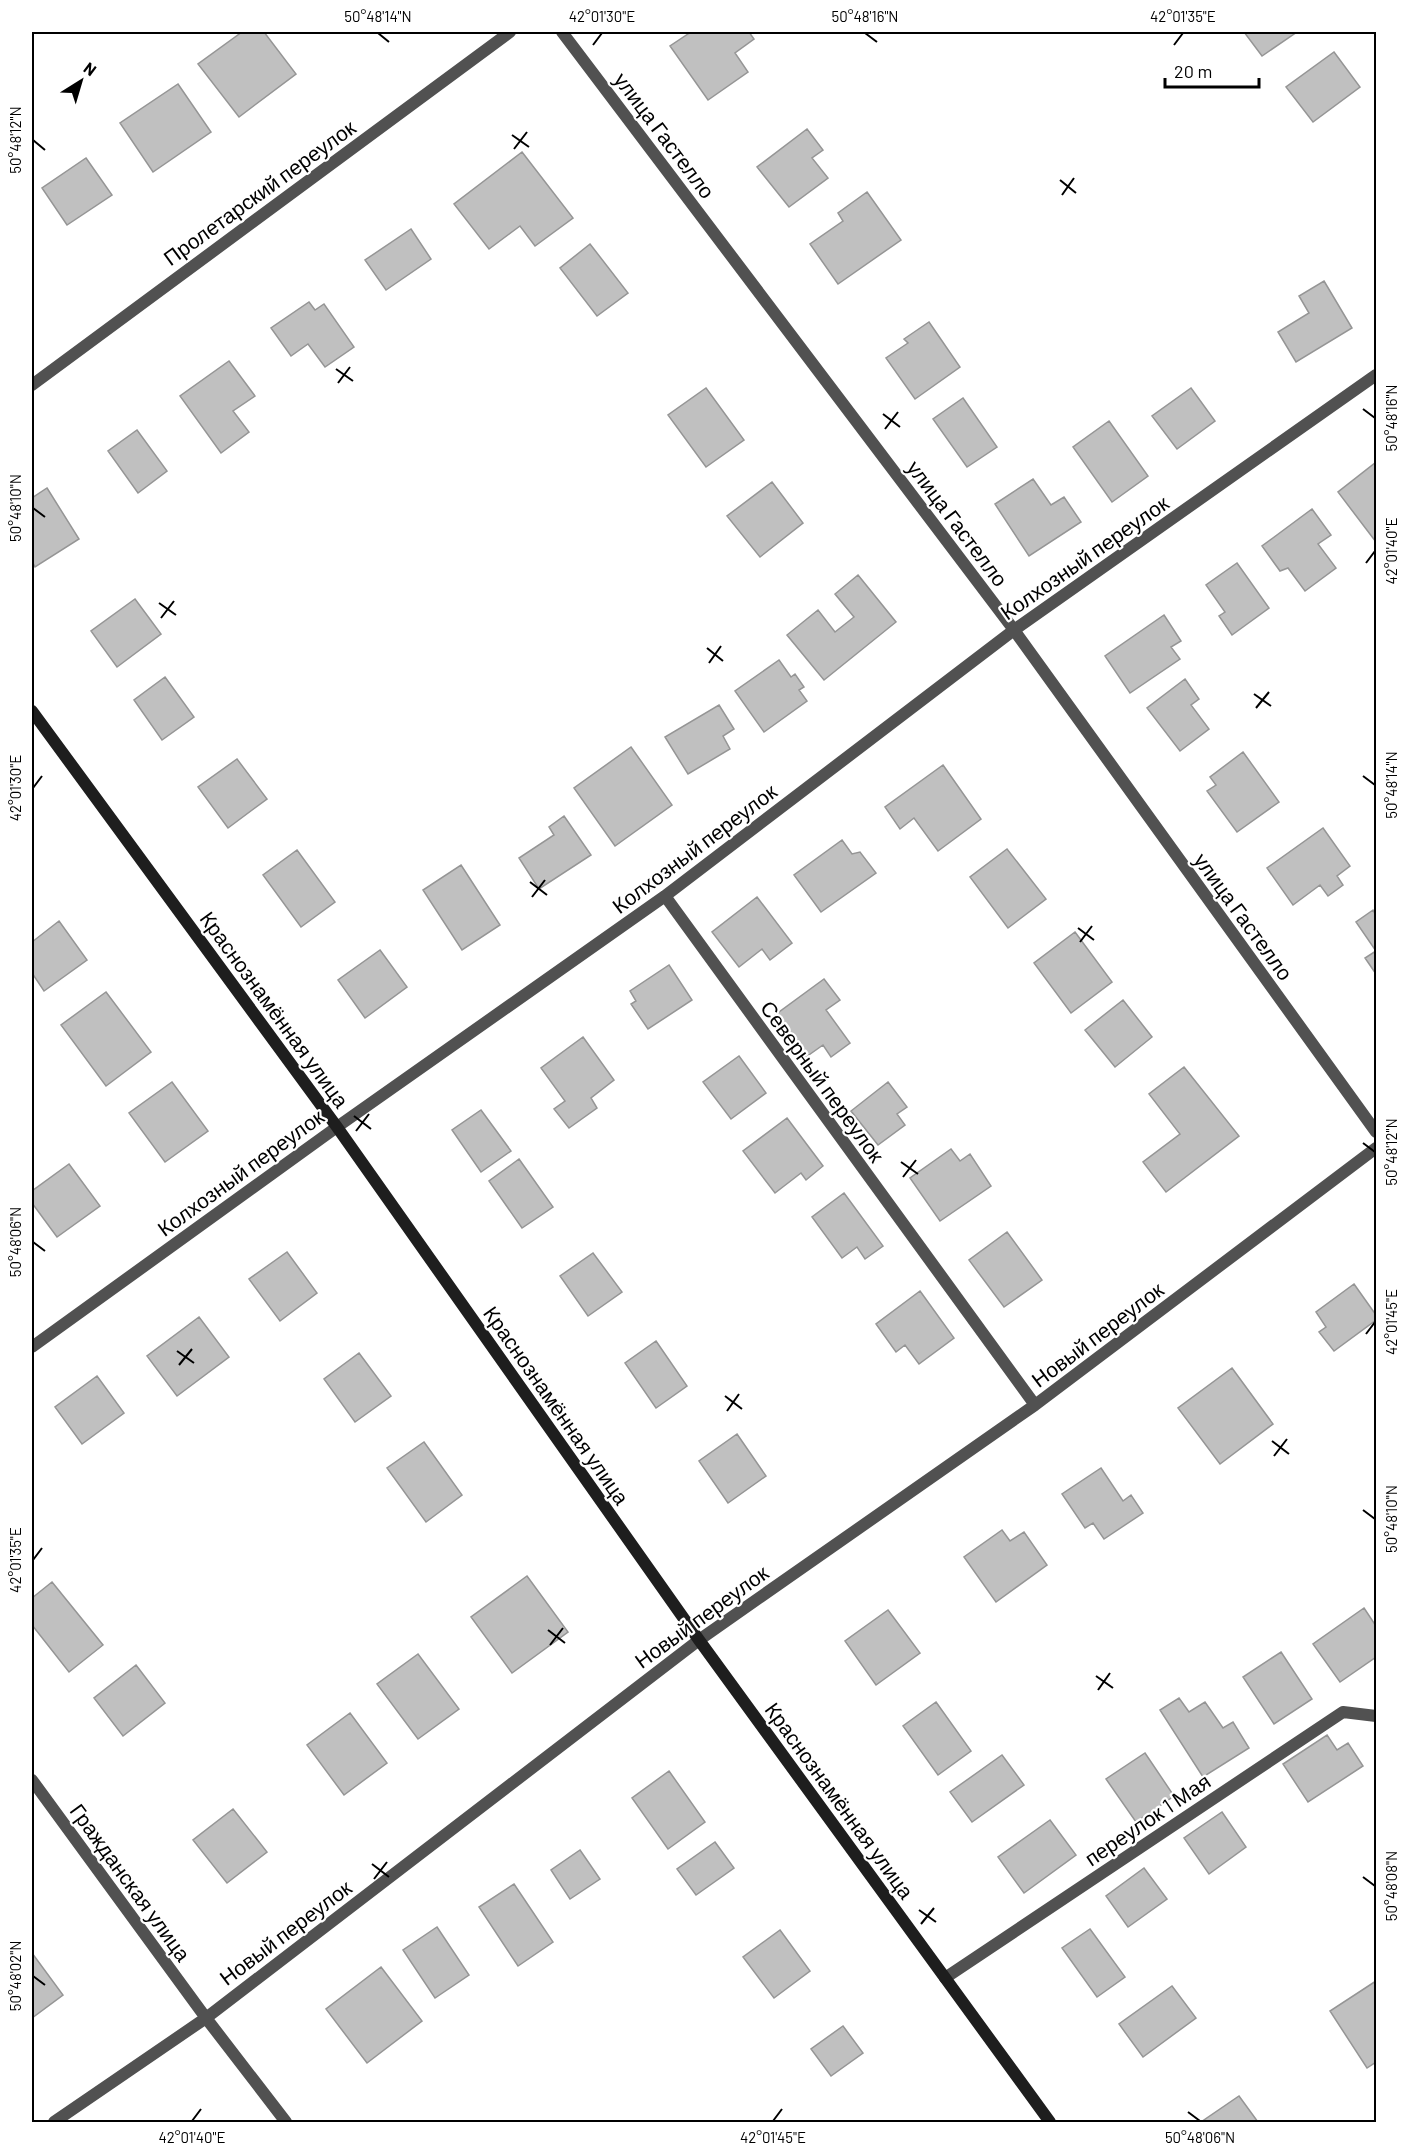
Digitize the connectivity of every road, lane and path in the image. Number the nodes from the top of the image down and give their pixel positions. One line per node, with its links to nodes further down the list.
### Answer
1 (510, 32): 4 (street, Пролетарский переулок)
2 (562, 32): 5 (street, улица Гастелло)
3 (1377, 375): 5 (street, Колхозный переулок)
4 (32, 385)
5 (1014, 630): 7 (street, Колхозный переулок); 9 (street, улица Гастелло)
6 (32, 711): 8 (main road, Краснознамённая улица)
7 (665, 896): 8 (street, Колхозный переулок); 12 (street, Северный переулок)
8 (337, 1127): 11 (street, Колхозный переулок); 13 (main road, Краснознамённая улица)
9 (1377, 1132)
10 (1377, 1148): 12 (street, Новый переулок)
11 (32, 1347)
12 (1035, 1405): 13 (street, Новый переулок)
13 (699, 1640): 16 (main road, Краснознамённая улица); 17 (street, Новый переулок)
14 (1377, 1716): 16 (street, переулок 1 Мая)
15 (32, 1780): 17 (street, Гражданская улица)
16 (945, 1977): 20 (main road, Краснознамённая улица)
17 (206, 2018): 18 (street, Новый переулок); 19 (street, Гражданская улица)
18 (54, 2122)
19 (286, 2122)
20 (1050, 2122)

